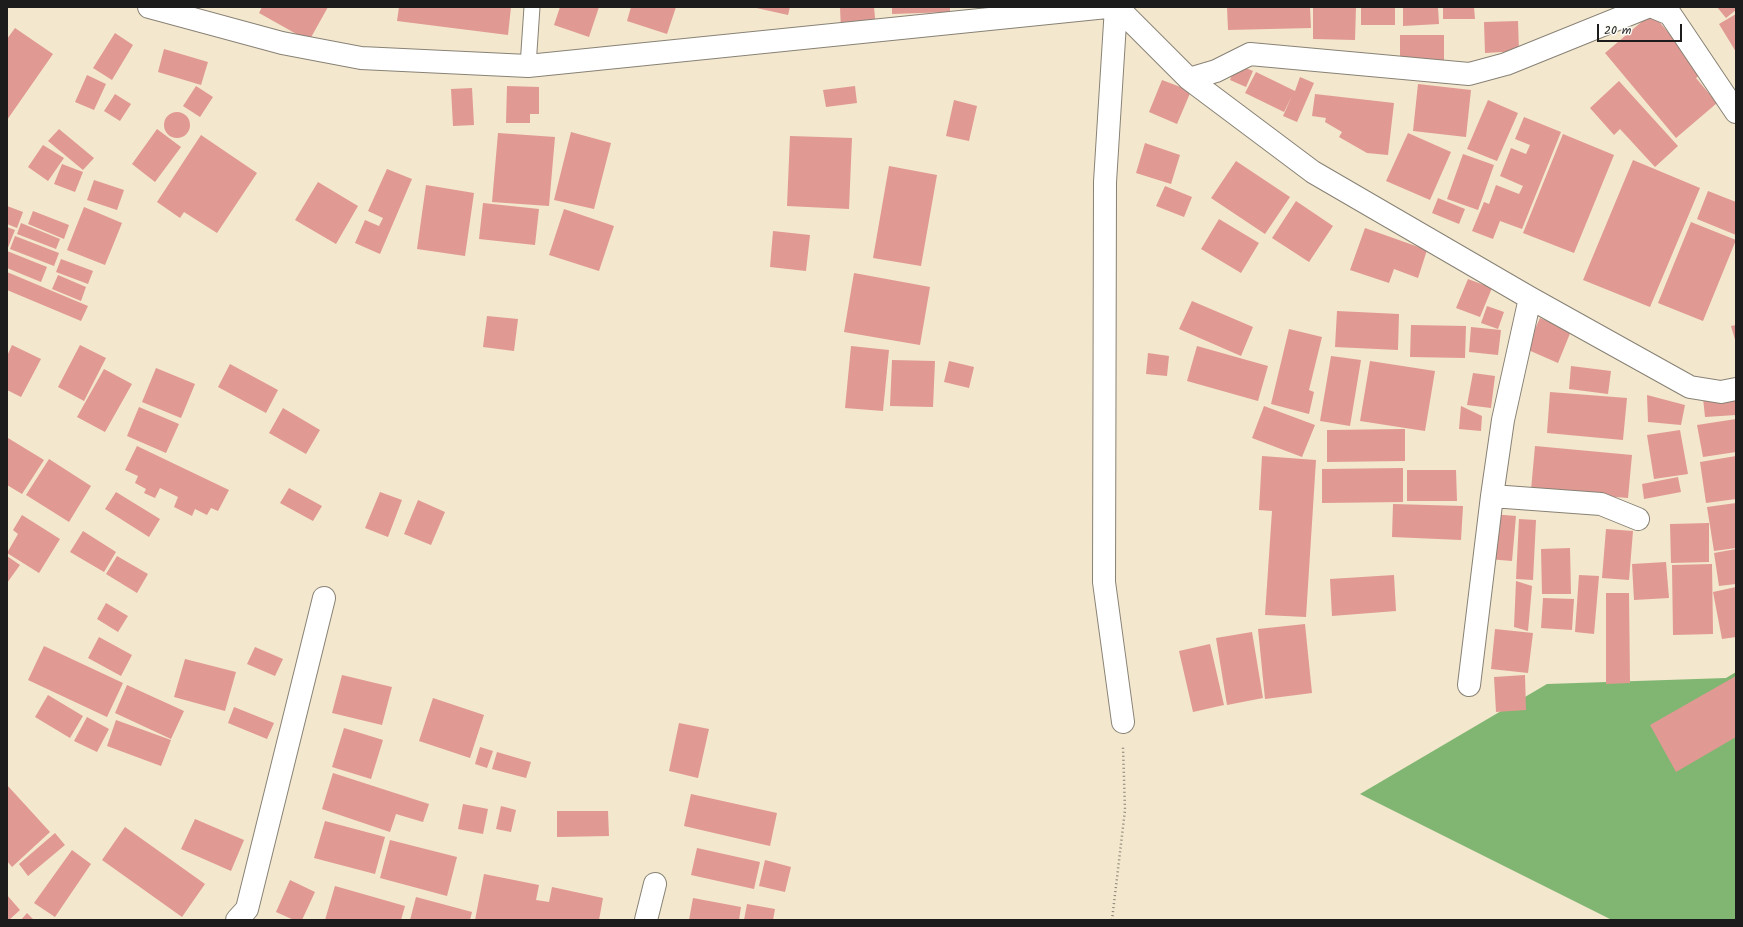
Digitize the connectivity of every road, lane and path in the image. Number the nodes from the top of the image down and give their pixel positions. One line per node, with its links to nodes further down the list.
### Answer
1 (149, 7): 7 (street)
2 (532, 7): 7 (lane)
3 (1107, 7): 7 (street)
4 (1117, 7): 8 (street); 16 (street)
5 (1647, 7): 8 (street)
6 (1654, 7): 9 (street)
7 (528, 66)
8 (1188, 79): 10 (street)
9 (1736, 112)
10 (1530, 298): 11 (street); 12 (street)
11 (1736, 389)
12 (1492, 496): 13 (street); 15 (street)
13 (1638, 518)
14 (324, 598): 18 (street)
15 (1469, 685)
16 (1123, 722): 20 (path)
17 (655, 884): 19 (street)
18 (237, 920)
19 (646, 920)
20 (1112, 920)

